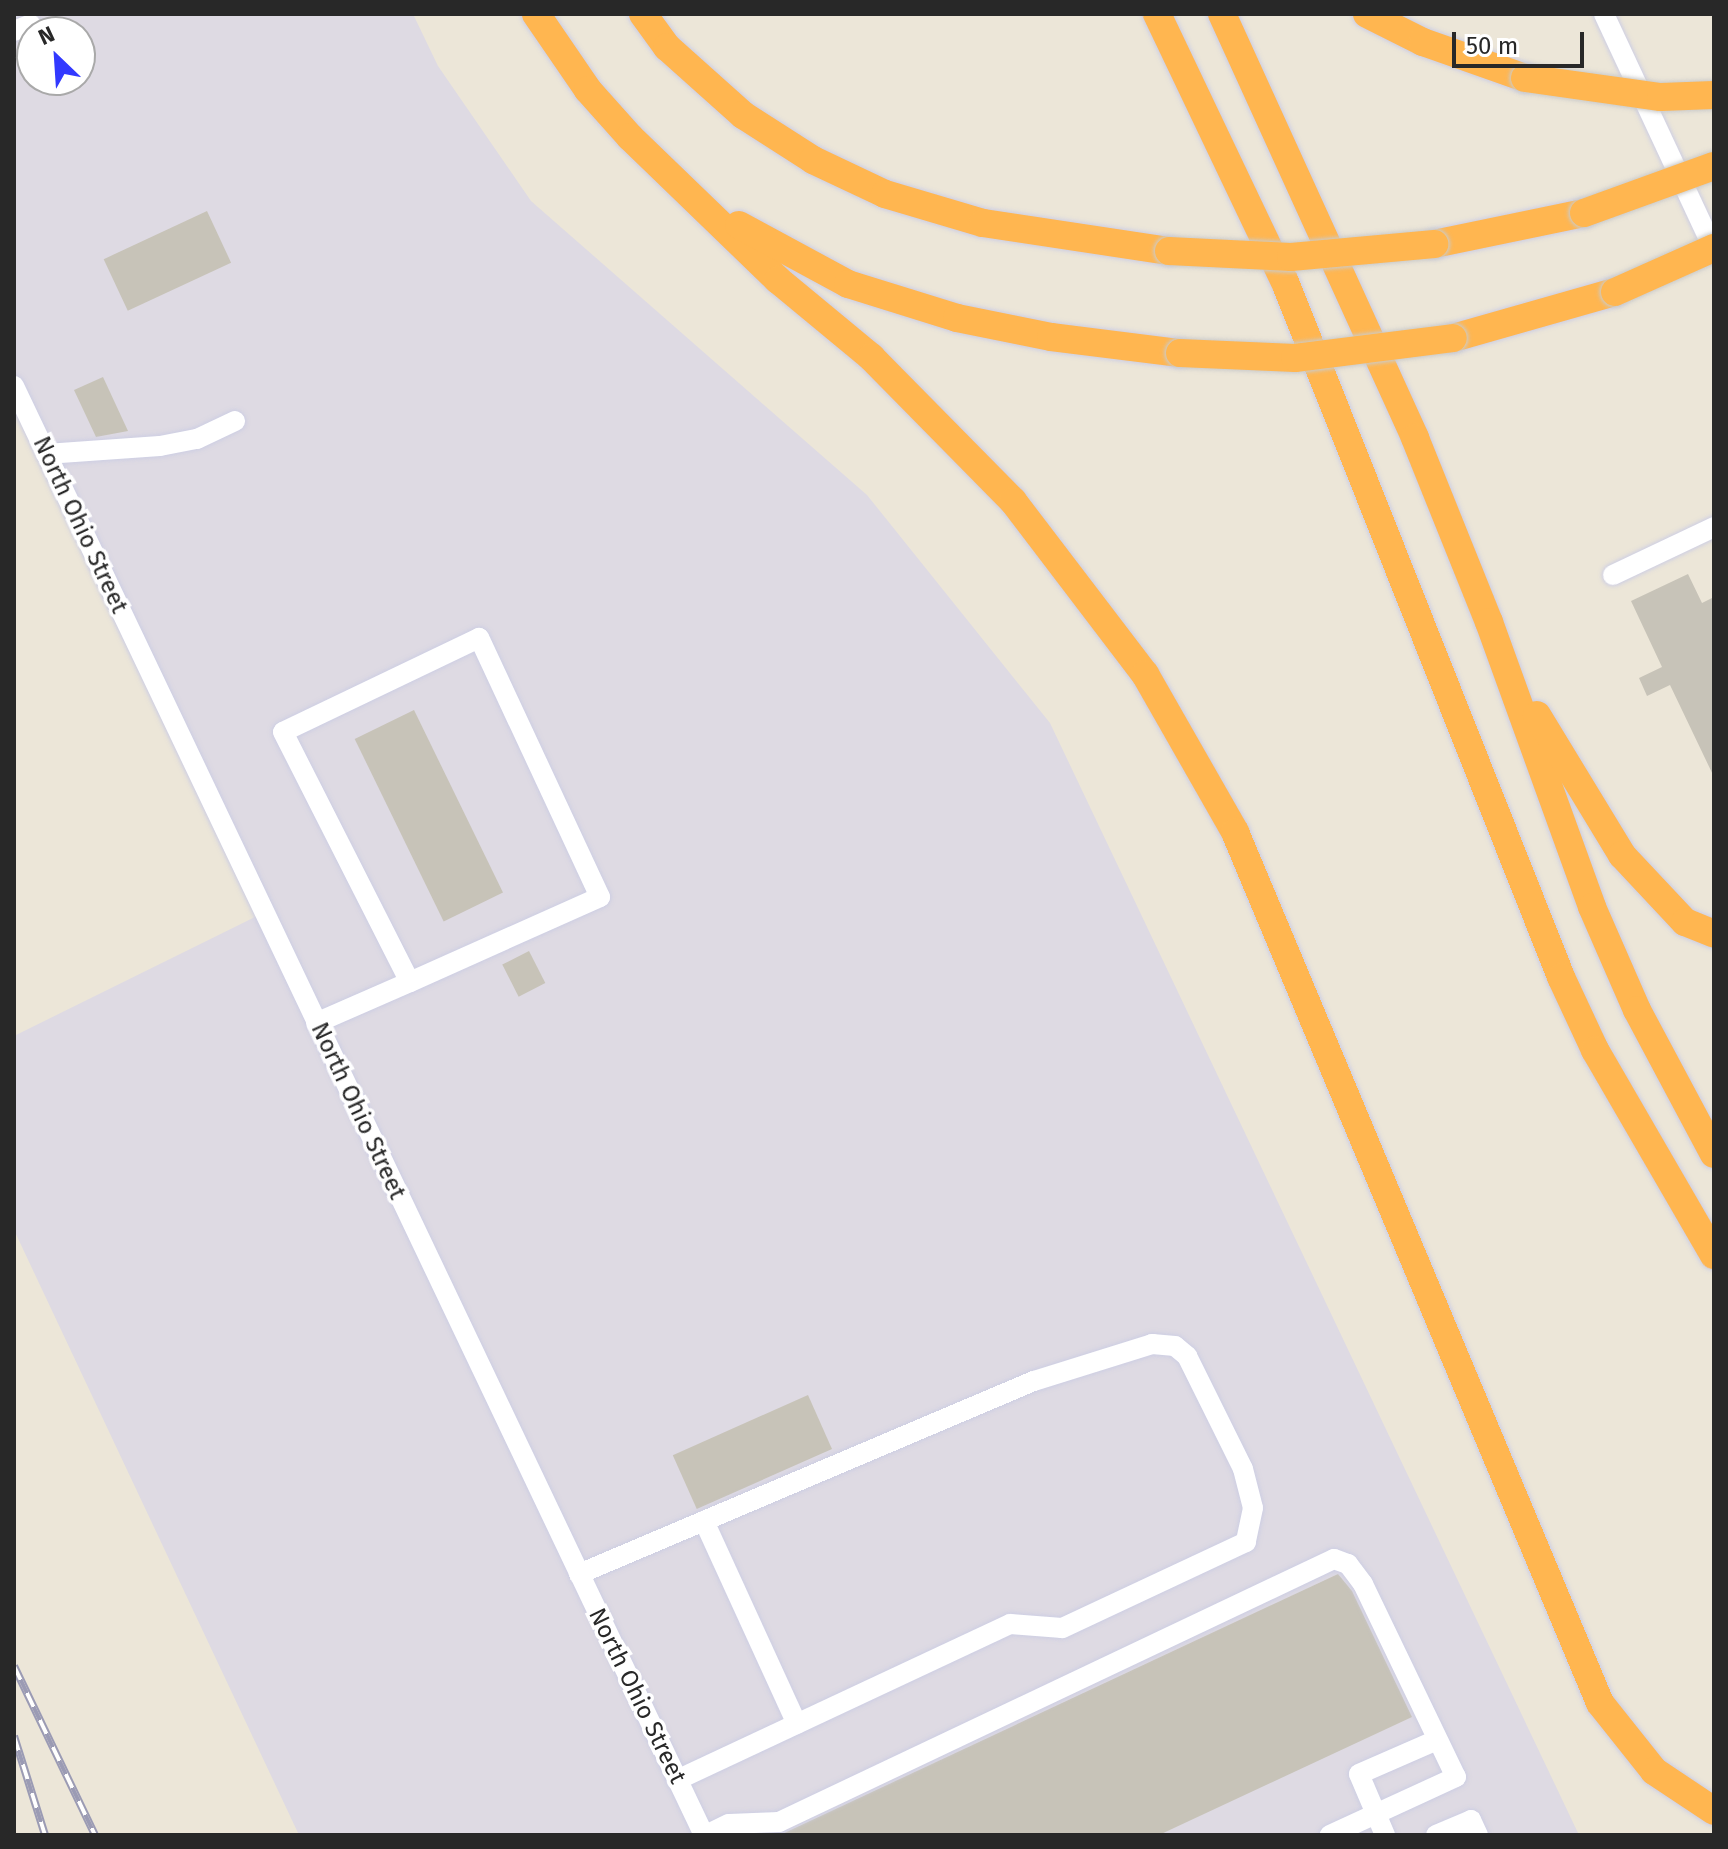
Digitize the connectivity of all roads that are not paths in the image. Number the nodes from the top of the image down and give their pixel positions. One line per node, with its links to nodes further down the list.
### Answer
1 (536, 14): 11 (highway)
2 (643, 14): 9 (highway, bridge)
3 (1138, 14): 10 (highway)
4 (1157, 14): 10 (highway)
5 (1222, 14): 18 (highway)
6 (1367, 14): 8 (highway, bridge)
7 (1604, 14): 12 (street)
8 (1714, 95)
9 (1714, 166)
10 (1234, 171): 23 (highway)
11 (688, 192): 12 (highway, bridge); 29 (highway)
12 (1714, 249)
13 (14, 386): 15 (street, North Ohio Street)
14 (235, 421): 15 (street)
15 (46, 454): 21 (street, North Ohio Street)
16 (1714, 527): 17 (street)
17 (1613, 575)
18 (1489, 622): 19 (highway); 22 (highway)
19 (1714, 934)
20 (410, 982): 20 (street); 21 (street)
21 (316, 1023): 25 (street, North Ohio Street)
22 (1714, 1154)
23 (1714, 1255)
24 (704, 1521): 25 (street); 26 (street); 26 (street)
25 (579, 1574): 28 (street, North Ohio Street)
26 (797, 1724): 28 (street)
27 (1437, 1740): 30 (street); 30 (street); 31 (street)
28 (677, 1780): 32 (street, North Ohio Street)
29 (1714, 1811)
30 (1376, 1814): 33 (street); 34 (street)
31 (762, 1829): 32 (street)
32 (705, 1835)
33 (1330, 1835)
34 (1385, 1835)
35 (1436, 1835): 36 (street)
36 (1478, 1835)

